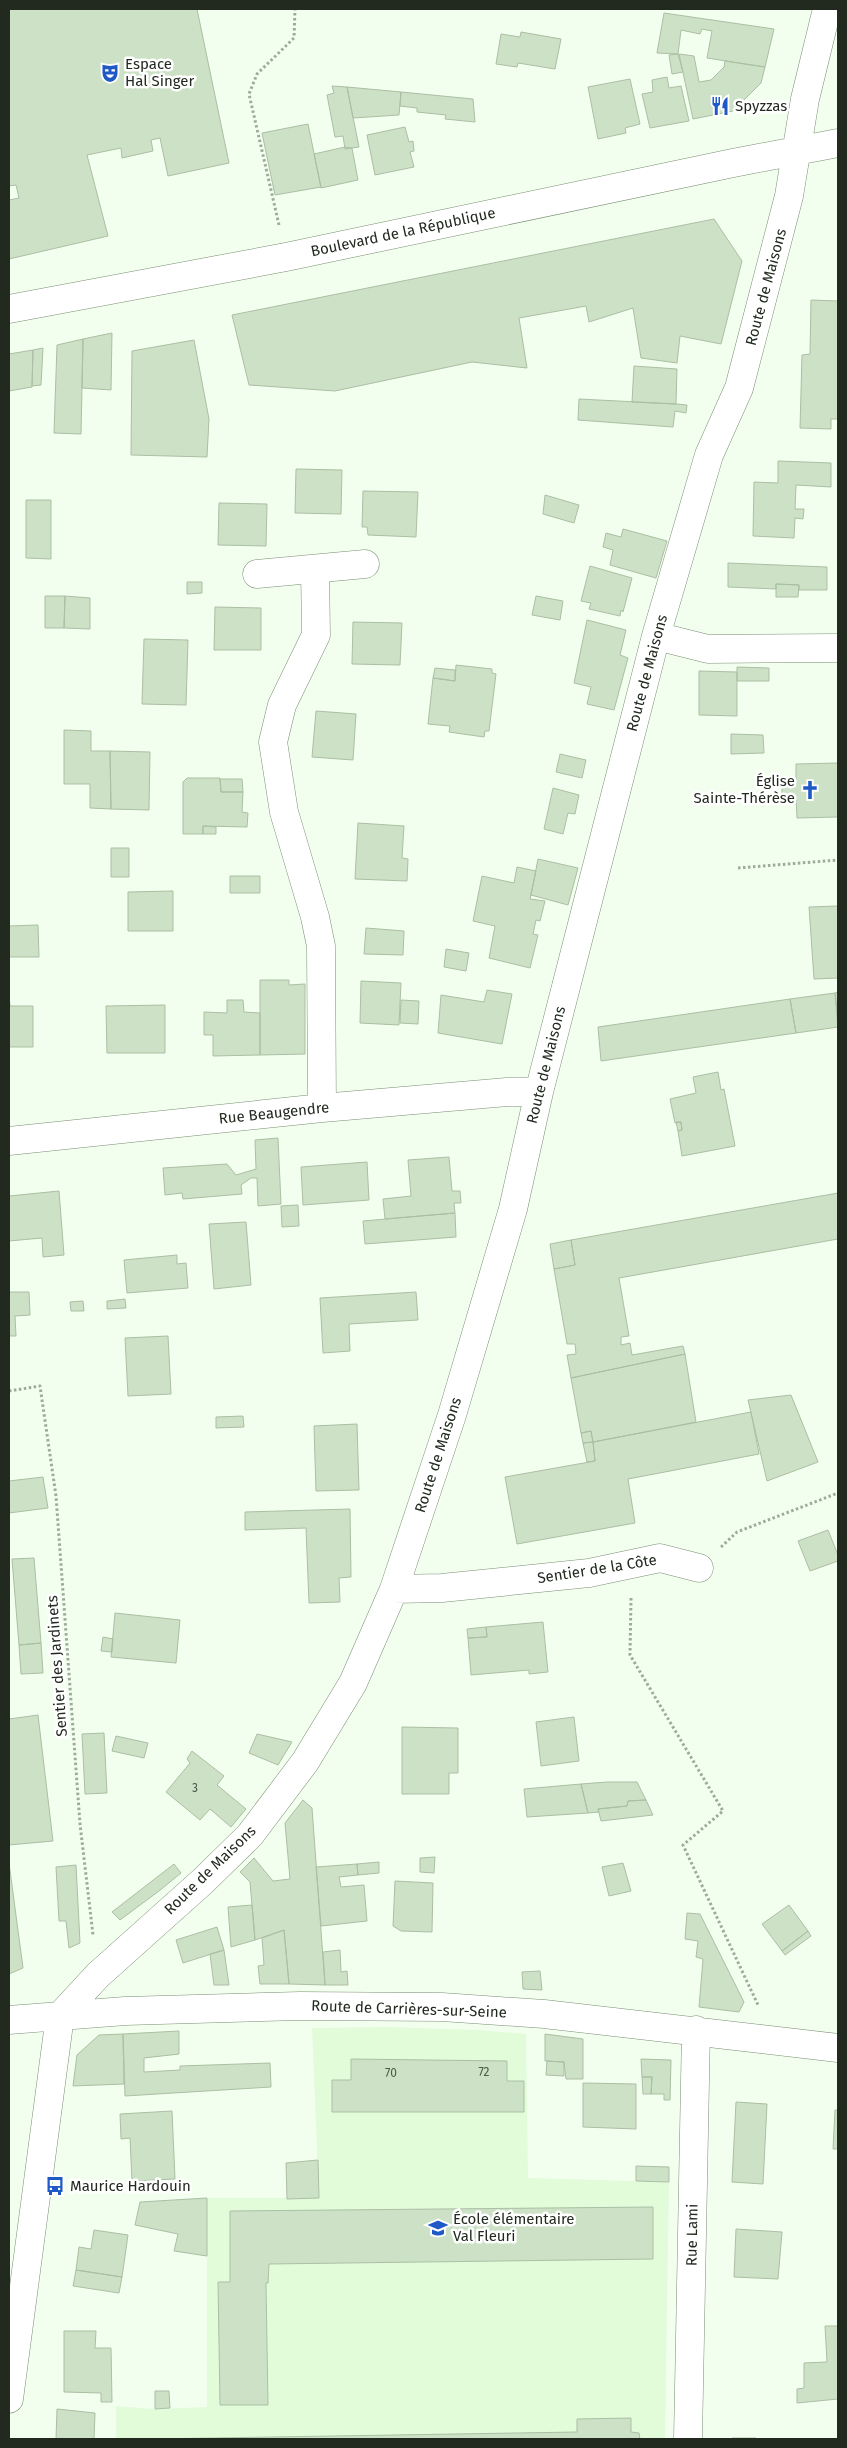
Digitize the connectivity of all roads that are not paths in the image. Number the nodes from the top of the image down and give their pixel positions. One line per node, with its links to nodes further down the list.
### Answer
1 (827, 9): 3 (street, Route de Maisons)
2 (838, 143): 3 (street, Boulevard de la République)
3 (797, 152): 4 (street, Boulevard de la République); 8 (street, Route de Maisons)
4 (9, 309)
5 (365, 564): 6 (street)
6 (315, 570): 7 (street); 11 (street)
7 (257, 574)
8 (656, 636): 9 (street); 10 (street, Route de Maisons)
9 (838, 648)
10 (539, 1092): 11 (street, Rue Beaugendre); 14 (street, Route de Maisons)
11 (322, 1108): 12 (street, Rue Beaugendre)
12 (9, 1140)
13 (699, 1568): 14 (street, Sentier de la Côte)
14 (394, 1589): 15 (street, Route de Maisons)
15 (60, 2016): 16 (street, Route de Carrières-sur-Seine); 17 (street, Route de Carrières-sur-Seine); 19 (street)
16 (9, 2020)
17 (696, 2030): 18 (street, Route de Carrières-sur-Seine); 20 (street, Rue Lami)
18 (838, 2048)
19 (9, 2399)
20 (688, 2439)

